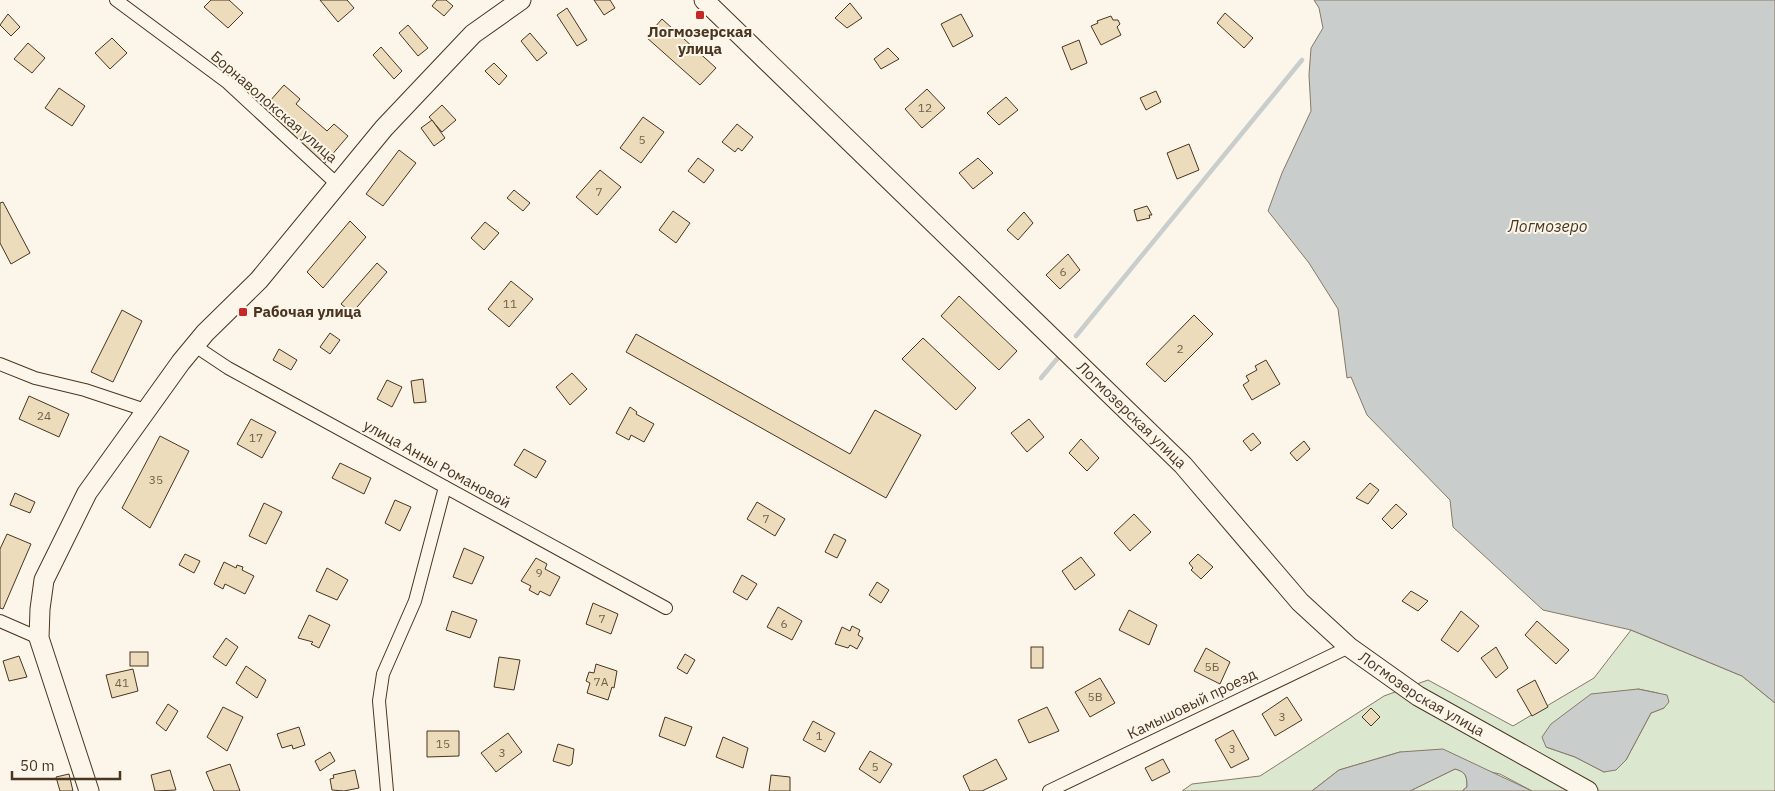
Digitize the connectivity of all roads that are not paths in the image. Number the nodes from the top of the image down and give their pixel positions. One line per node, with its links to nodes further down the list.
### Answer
1 (116, 0): 4 (street, Борнаволокская улица)
2 (521, 0): 4 (street)
3 (704, 0): 12 (street, Логмозерская улица)
4 (338, 185): 5 (street)
5 (195, 346): 7 (street); 8 (street, улица Анны Романовой)
6 (0, 364): 7 (street)
7 (145, 410): 11 (street)
8 (445, 487): 9 (street, улица Анны Романовой); 14 (street)
9 (666, 608)
10 (0, 621): 11 (street)
11 (39, 638): 13 (street)
12 (1349, 647): 15 (street, Камышовый проезд); 16 (street, Логмозерская улица)
13 (89, 791)
14 (387, 791)
15 (1049, 791)
16 (1588, 791)

